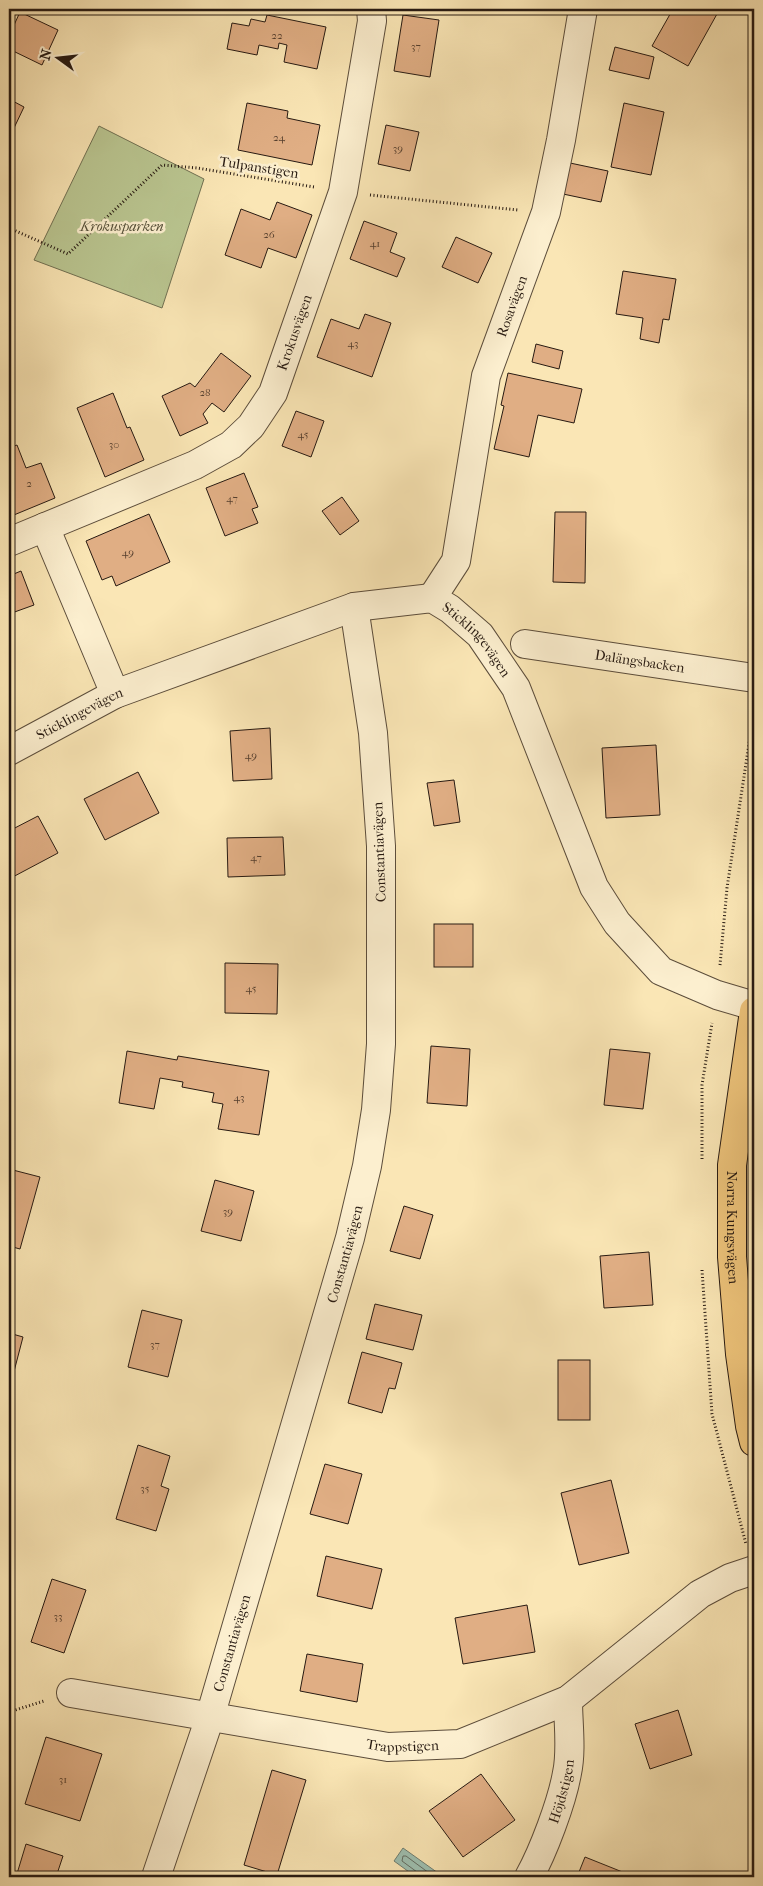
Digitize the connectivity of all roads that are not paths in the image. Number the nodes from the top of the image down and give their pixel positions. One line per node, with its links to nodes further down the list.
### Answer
1 (371, 9): 3 (street, Krokusvägen)
2 (584, 9): 5 (street, Rosavägen)
3 (45, 528): 4 (street, Krokusvägen); 9 (street)
4 (9, 542)
5 (432, 598): 6 (street, Sticklingevägen); 11 (street, Sticklingevägen)
6 (354, 607): 9 (street, Sticklingevägen); 17 (street, Constantiavägen)
7 (525, 644): 8 (street, Dalängsbacken)
8 (754, 678)
9 (115, 694): 10 (street, Sticklingevägen)
10 (9, 751)
11 (754, 1006)
12 (754, 1011): 13 (main road, Norra Kungsvägen)
13 (754, 1442)
14 (754, 1570): 16 (street, Trappstigen)
15 (71, 1693): 17 (street, Trappstigen)
16 (568, 1700): 17 (street, Trappstigen); 19 (street, Höjdstigen)
17 (210, 1717): 18 (street, Constantiavägen)
18 (156, 1877)
19 (529, 1877)

